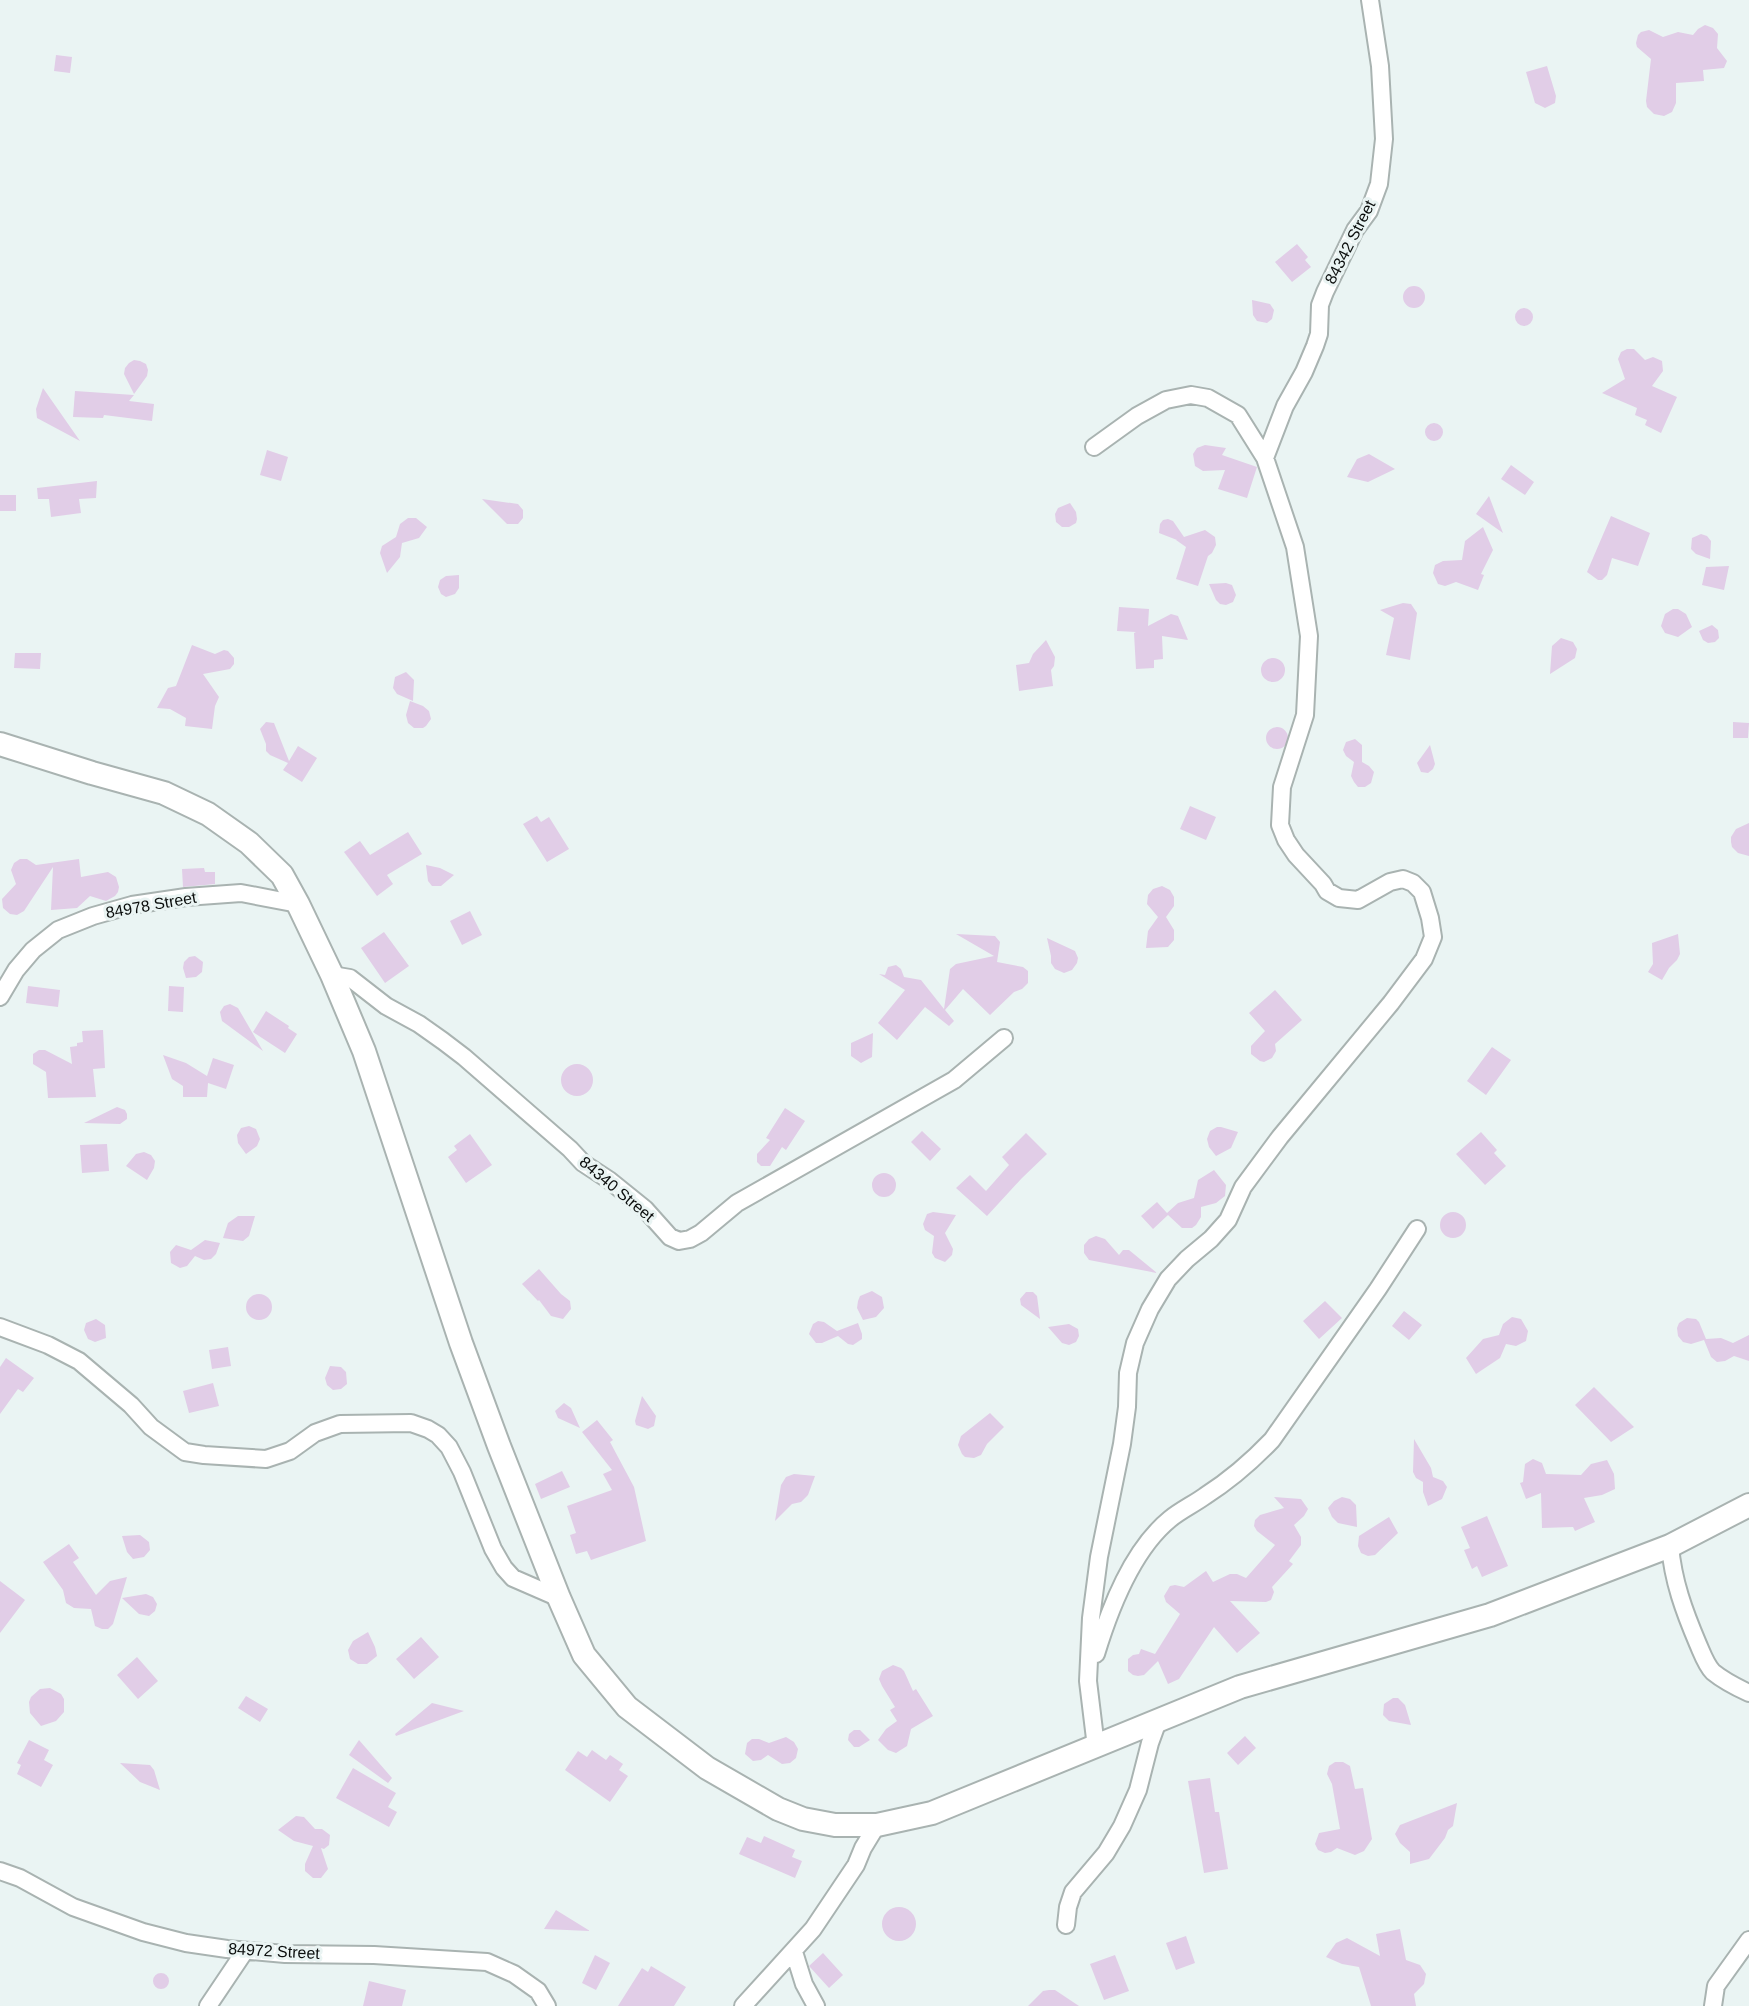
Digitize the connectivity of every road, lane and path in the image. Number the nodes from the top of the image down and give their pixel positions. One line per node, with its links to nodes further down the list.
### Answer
1 (1370, 0): 3 (street, 84342 Street)
2 (1094, 447): 3 (street)
3 (1265, 458): 14 (street)
4 (0, 744): 5 (street)
5 (298, 904): 6 (street); 7 (street, 84978 Street)
6 (332, 975): 8 (street, 84340 Street); 13 (street)
7 (0, 997)
8 (1004, 1038)
9 (1417, 1229): 14 (street)
10 (0, 1327): 13 (street)
11 (1749, 1505): 12 (street)
12 (1670, 1546): 15 (street); 16 (street)
13 (559, 1598): 18 (street)
14 (1088, 1681): 17 (street)
15 (1749, 1693)
16 (1158, 1721): 17 (street); 20 (street)
17 (1096, 1747): 18 (street)
18 (877, 1825): 23 (street)
19 (0, 1871): 22 (street, 84972 Street)
20 (1066, 1925)
21 (1749, 1940): 28 (street)
22 (244, 1951): 24 (street); 25 (street, 84972 Street)
23 (794, 1952): 26 (street); 27 (street)
24 (208, 2006)
25 (547, 2006)
26 (743, 2006)
27 (816, 2006)
28 (1713, 2006)

